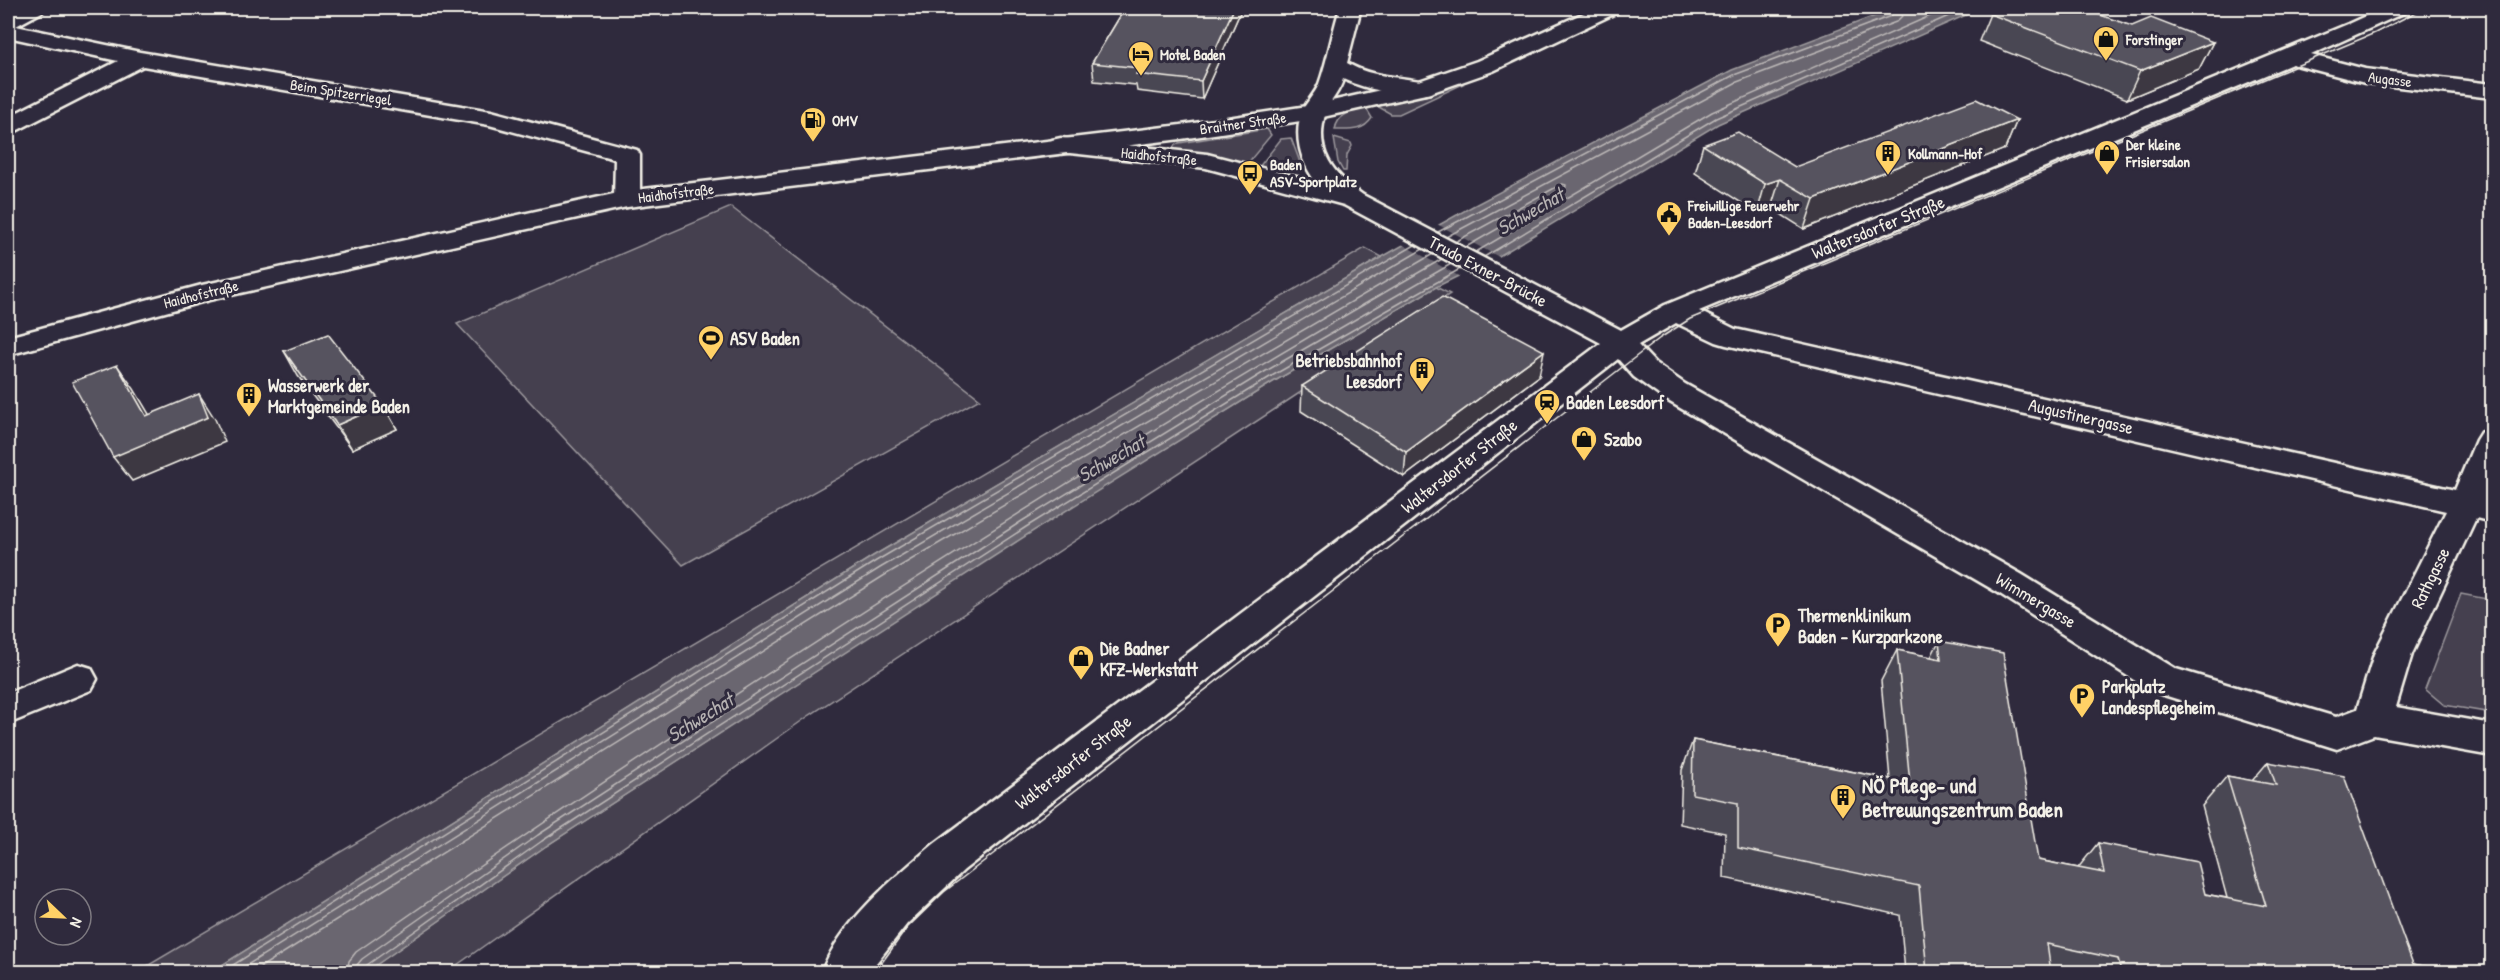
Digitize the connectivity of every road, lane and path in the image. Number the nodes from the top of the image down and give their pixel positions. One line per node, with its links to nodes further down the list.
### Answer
1 (1350, 8): 7 (street)
2 (1611, 8): 8 (street, Braitner Straße)
3 (2398, 8): 5 (street, Waltersdorfer Straße)
4 (18, 18): 6 (street, Beim Spitzerriegel)
5 (2291, 56): 9 (street, Augasse); 15 (street, Waltersdorfer Straße)
6 (140, 59): 11 (street); 13 (street, Beim Spitzerriegel)
7 (1335, 66): 8 (street, Braitner Straße); 10 (street)
8 (1422, 88): 10 (street, Braitner Straße)
9 (2493, 91)
10 (1314, 112): 12 (street, Braitner Straße); 14 (street)
11 (8, 126)
12 (1061, 145): 13 (street, Haidhofstraße); 14 (street, Haidhofstraße)
13 (627, 200): 17 (street, Haidhofstraße)
14 (1354, 200): 16 (street, Trudo Exner-Brücke)
15 (1675, 311): 16 (street, Waltersdorfer Straße); 19 (street, Augustinergasse)
16 (1621, 342): 22 (street, Wimmergasse); 24 (street, Waltersdorfer Straße)
17 (8, 346)
18 (2493, 440): 19 (street, Rathgasse)
19 (2479, 507): 22 (street, Rathgasse)
20 (78, 679): 21 (street)
21 (8, 709)
22 (2373, 718): 23 (street)
23 (2493, 740)
24 (844, 972)

